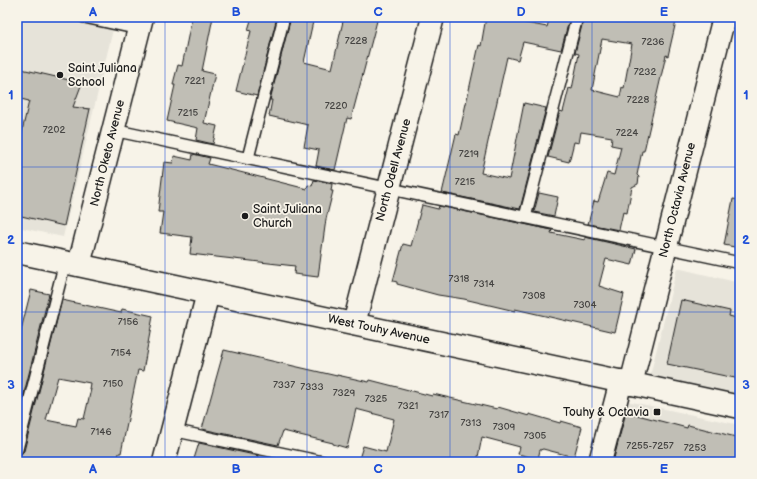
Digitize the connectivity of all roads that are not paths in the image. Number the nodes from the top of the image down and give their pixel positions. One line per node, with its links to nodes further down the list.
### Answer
1 (84, 17): 6 (lane)
2 (284, 17): 8 (lane)
3 (433, 17): 9 (street, North Odell Avenue)
4 (577, 17): 10 (lane)
5 (724, 17): 11 (street, North Octavia Avenue)
6 (140, 23): 7 (street, North Oketo Avenue)
7 (113, 130): 8 (lane); 13 (street, North Oketo Avenue)
8 (248, 158): 9 (lane)
9 (389, 188): 10 (lane); 16 (street, North Odell Avenue)
10 (525, 217): 11 (lane)
11 (665, 247): 14 (lane); 17 (street, North Octavia Avenue)
12 (17, 252): 13 (street, West Touhy Avenue)
13 (72, 263): 15 (street, West Touhy Avenue); 20 (lane)
14 (740, 263)
15 (208, 293): 16 (street, West Touhy Avenue); 19 (street)
16 (354, 324): 17 (street, West Touhy Avenue)
17 (626, 383): 18 (street, West Touhy Avenue); 23 (street, North Octavia Avenue)
18 (740, 407)
19 (172, 430): 21 (street); 22 (lane)
20 (17, 449)
21 (164, 462)
22 (323, 462)
23 (600, 462)

